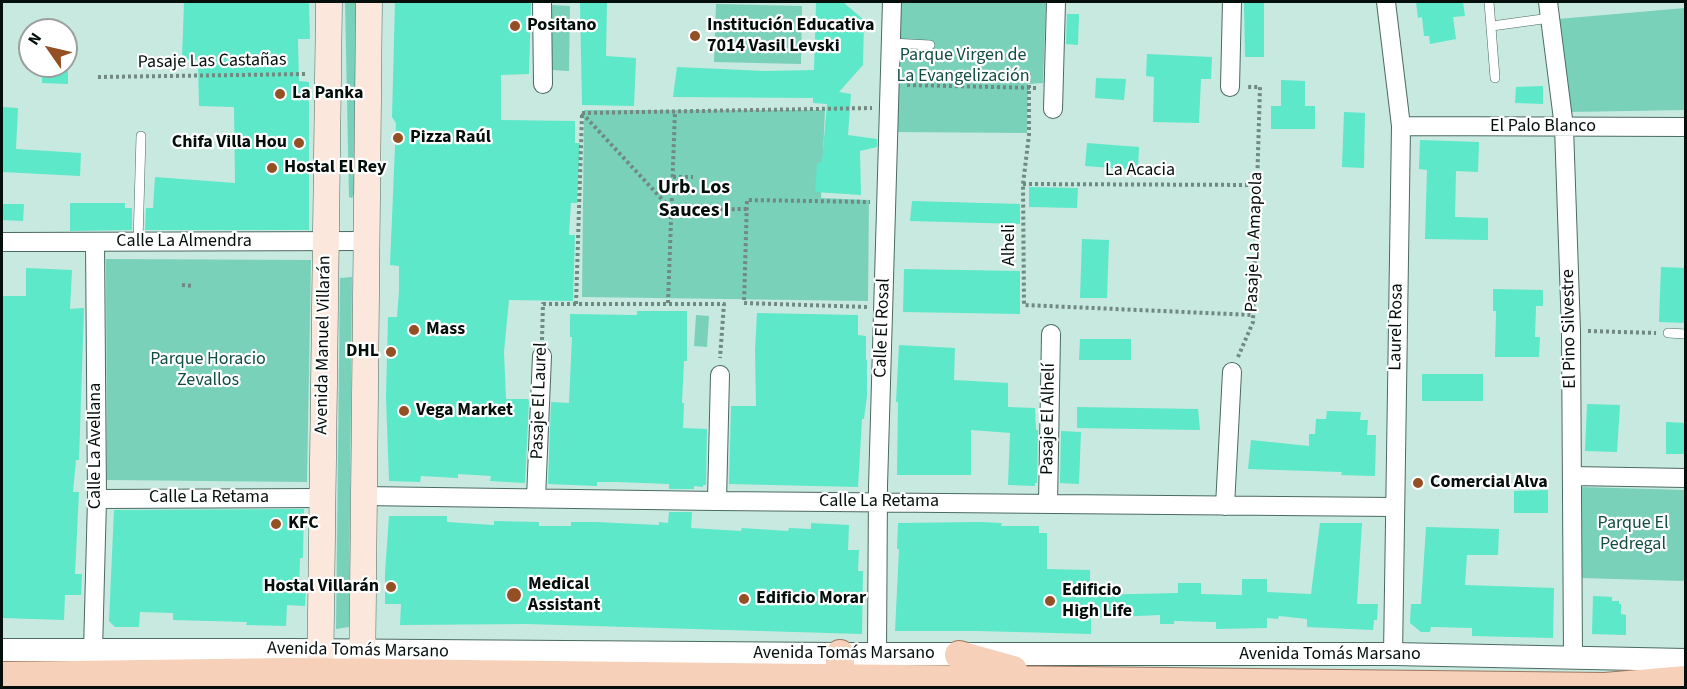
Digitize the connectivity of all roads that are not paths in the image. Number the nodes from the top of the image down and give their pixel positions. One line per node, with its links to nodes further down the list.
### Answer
1 (328, 2): 25 (main road, Avenida Manuel Villarán)
2 (369, 2): 21 (main road)
3 (542, 2): 14 (street)
4 (892, 2): 11 (street, Calle El Rosal)
5 (1056, 2): 16 (street)
6 (1232, 2): 15 (street)
7 (1386, 2): 17 (street, Laurel Rosa)
8 (1490, 2): 10 (lane)
9 (1550, 10): 10 (lane); 18 (street, El Pino Silvestre)
10 (1492, 26): 13 (lane)
11 (891, 43): 12 (lane); 39 (street, Calle El Rosal)
12 (930, 45)
13 (1495, 78)
14 (543, 84)
15 (1230, 87)
16 (1053, 110)
17 (1401, 126): 18 (street, El Palo Blanco); 42 (street, Laurel Rosa)
18 (1564, 127): 19 (street, El Palo Blanco); 32 (street, El Pino Silvestre)
19 (1686, 128)
20 (141, 136): 24 (lane)
21 (367, 241): 25 (street, Calle La Almendra); 34 (main road)
22 (2, 242): 23 (street, Calle La Almendra)
23 (95, 242): 24 (street, Calle La Almendra); 37 (street, Calle La Avellana)
24 (138, 242): 25 (street, Calle La Almendra)
25 (326, 242): 35 (main road, Avenida Manuel Villarán)
26 (1668, 333): 28 (lane)
27 (1051, 334): 40 (street, Pasaje El Alhelí)
28 (1686, 334)
29 (542, 356): 36 (street, Pasaje El Laurel)
30 (1232, 372): 41 (street)
31 (720, 375): 38 (street)
32 (1572, 476): 33 (street); 48 (street, El Pino Silvestre)
33 (1686, 478)
34 (363, 496): 36 (street, Calle La Retama); 52 (main road)
35 (322, 498): 37 (street, Calle La Retama); 51 (main road, Avenida Manuel Villarán)
36 (536, 498): 38 (street, Calle La Retama)
37 (97, 499): 44 (street, Calle La Avellana)
38 (717, 501): 39 (street, Calle La Retama)
39 (878, 502): 40 (street, Calle La Retama); 45 (street, Calle El Rosal)
40 (1048, 504): 41 (street, Calle La Retama)
41 (1225, 506): 42 (street, Calle La Retama)
42 (1394, 507): 46 (street, Laurel Rosa)
43 (2, 651): 44 (street, Avenida Tomás Marsano)
44 (93, 651): 51 (street, Avenida Tomás Marsano)
45 (878, 654): 47 (street, Avenida Tomás Marsano); 50 (street, Avenida Tomás Marsano)
46 (1393, 654): 47 (street, Avenida Tomás Marsano); 48 (street, Avenida Tomás Marsano)
47 (959, 655): 54 (main road)
48 (1573, 657): 49 (street, Avenida Tomás Marsano)
49 (1686, 660)
50 (840, 666): 52 (main road, Avenida Tomás Marsano); 54 (main road, Avenida Tomás Marsano)
51 (320, 670): 52 (main road, Avenida Tomás Marsano); 53 (main road, Avenida Tomás Marsano)
52 (362, 671)
53 (2, 676)
54 (1049, 680): 55 (main road, Avenida Tomás Marsano)
55 (1686, 680)

